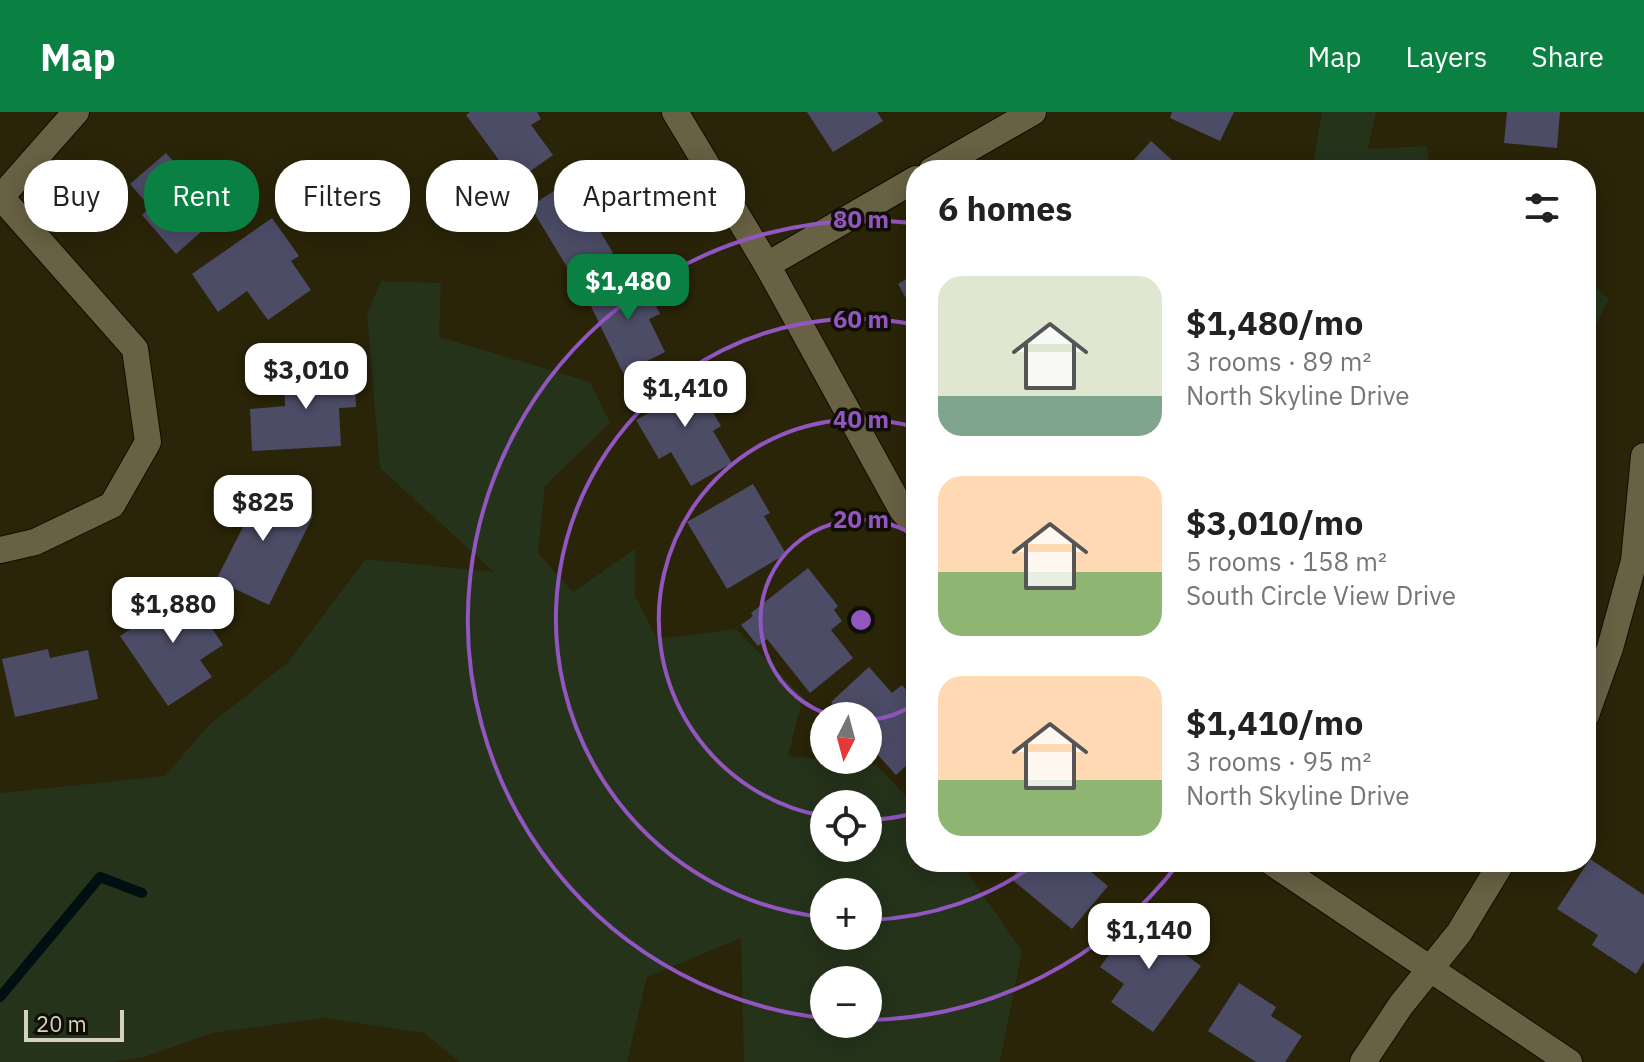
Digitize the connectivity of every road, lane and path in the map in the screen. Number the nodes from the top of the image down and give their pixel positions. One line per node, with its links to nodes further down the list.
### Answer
1 (76, 112): 6 (street)
2 (675, 112): 7 (street)
3 (1033, 112): 4 (street)
4 (949, 160)
5 (906, 185): 7 (street)
6 (1, 196): 10 (street)
7 (767, 265): 9 (street)
8 (1644, 456): 11 (street)
9 (906, 515)
10 (0, 550)
11 (1596, 687)
12 (1286, 872): 14 (street)
13 (1496, 872): 14 (street)
14 (1429, 970): 15 (street); 16 (street)
15 (1363, 1062)
16 (1569, 1062)

